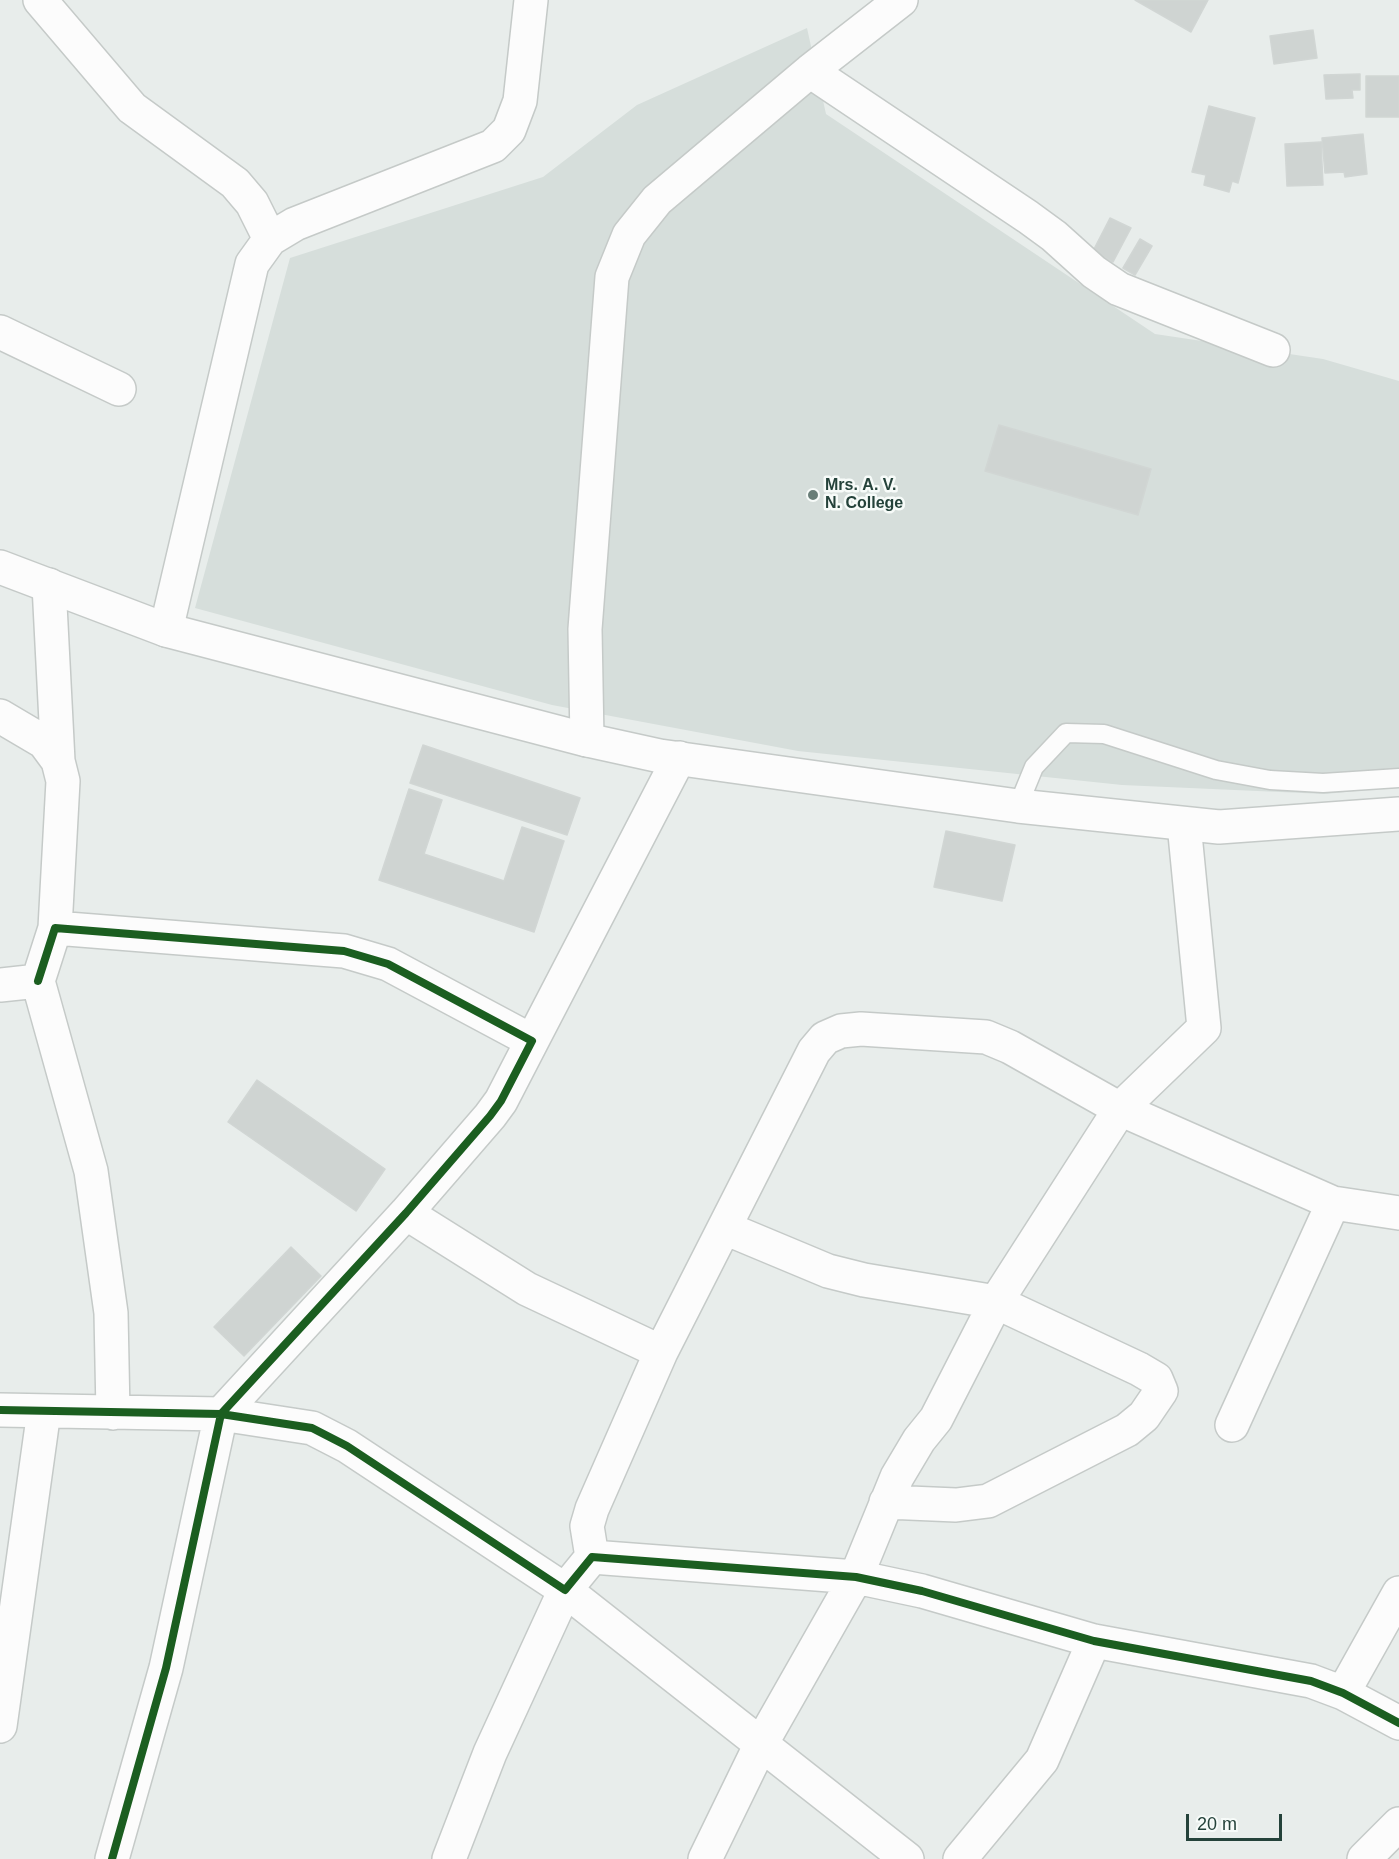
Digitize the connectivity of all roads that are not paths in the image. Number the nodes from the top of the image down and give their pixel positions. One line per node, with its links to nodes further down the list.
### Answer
1 (40, 0): 5 (street)
2 (531, 0): 5 (street)
3 (901, 0): 4 (street)
4 (810, 71): 7 (street); 13 (street)
5 (270, 239): 11 (street)
6 (0, 332): 8 (street)
7 (1273, 350)
8 (119, 389)
9 (0, 567): 10 (street)
10 (49, 585): 11 (street); 15 (street)
11 (166, 630): 13 (street)
12 (0, 716): 15 (street)
13 (587, 740): 14 (street)
14 (679, 758): 17 (street); 23 (street)
15 (58, 761): 20 (street)
16 (1399, 778): 17 (lane)
17 (1018, 806): 19 (street)
18 (1399, 814): 19 (street)
19 (1184, 824): 24 (street)
20 (55, 928): 21 (street); 23 (street)
21 (38, 981): 22 (street); 33 (street)
22 (0, 985)
23 (532, 1041): 26 (street)
24 (1120, 1109): 25 (street); 28 (street); 29 (street)
25 (1333, 1203): 27 (street); 35 (street)
26 (406, 1213): 30 (street); 34 (street)
27 (1399, 1213)
28 (725, 1228): 29 (street); 30 (street)
29 (996, 1302): 36 (street); 36 (street)
30 (661, 1352): 37 (street)
31 (0, 1410): 32 (street)
32 (44, 1411): 33 (street); 44 (street)
33 (113, 1413): 34 (street)
34 (221, 1414): 39 (street); 47 (street)
35 (1232, 1425)
36 (886, 1502): 38 (street)
37 (592, 1557): 38 (street); 39 (street)
38 (856, 1577): 41 (street); 45 (street)
39 (565, 1590): 45 (street); 48 (street)
40 (1399, 1593): 42 (street)
41 (1094, 1641): 42 (street); 51 (street)
42 (1343, 1693): 43 (street)
43 (1399, 1723)
44 (0, 1726)
45 (761, 1744): 49 (street); 50 (street)
46 (1399, 1824): 52 (street)
47 (111, 1859)
48 (449, 1859)
49 (705, 1859)
50 (908, 1859)
51 (960, 1859)
52 (1364, 1859)

